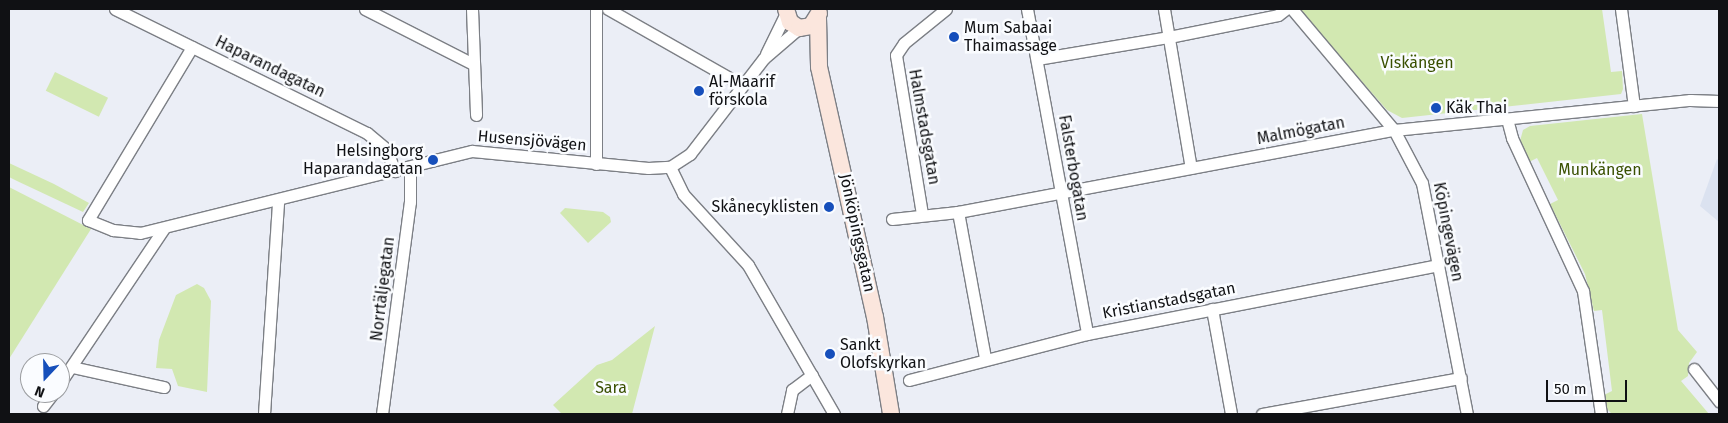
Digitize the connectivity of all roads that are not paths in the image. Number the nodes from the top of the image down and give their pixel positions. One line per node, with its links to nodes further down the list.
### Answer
1 (115, 9): 16 (street, Haparandagatan)
2 (365, 9): 20 (street)
3 (472, 9): 20 (street)
4 (596, 9): 27 (street)
5 (608, 9): 21 (street)
6 (946, 9): 35 (street, Halmstadsgatan)
7 (1027, 9): 19 (street, Falsterbogatan)
8 (1164, 9): 15 (street)
9 (1286, 9): 15 (street)
10 (1292, 9): 26 (street, Köpingevägen)
11 (1620, 9): 23 (street)
12 (786, 11): 14 (street, Jönköpingsgatan); 18 (street)
13 (820, 12): 14 (street); 17 (street, Jönköpingsgatan)
14 (802, 28): 17 (street, Jönköpingsgatan); 18 (street)
15 (1169, 37): 19 (street); 30 (street)
16 (192, 47): 31 (street, Haparandagatan); 37 (street, Husensjövägen)
17 (818, 54): 56 (street, Jönköpingsgatan)
18 (764, 58): 21 (street)
19 (1036, 59): 32 (street, Falsterbogatan)
20 (473, 64): 24 (street)
21 (742, 85): 29 (street)
22 (1719, 101): 23 (street, Malmögatan)
23 (1634, 106): 25 (street, Malmögatan)
24 (476, 115)
25 (1507, 119): 26 (street, Malmögatan); 60 (street)
26 (1394, 130): 30 (street, Malmögatan); 38 (street, Köpingevägen)
27 (596, 164): 28 (street, Husensjövägen); 29 (street, Husensjövägen)
28 (410, 167): 31 (street, Husensjövägen); 53 (street, Norrtäljegatan)
29 (670, 167): 45 (street)
30 (1191, 168): 32 (street, Malmögatan)
31 (396, 171): 33 (street, Husensjövägen)
32 (1060, 191): 34 (street, Malmögatan); 40 (street, Falsterbogatan)
33 (278, 201): 37 (street, Husensjövägen); 52 (street)
34 (958, 212): 35 (street, Malmögatan); 41 (street)
35 (922, 214): 36 (street, Malmögatan)
36 (892, 219)
37 (164, 228): 42 (street)
38 (1438, 265): 39 (street, Kristianstadsgatan); 46 (street, Köpingevägen)
39 (1212, 309): 40 (street, Kristianstadsgatan); 57 (street)
40 (1087, 334): 41 (street, Kristianstadsgatan)
41 (985, 358): 47 (street, Kristianstadsgatan)
42 (72, 367): 44 (street); 48 (street)
43 (1694, 369): 49 (street)
44 (70, 370)
45 (812, 376): 54 (street); 55 (street)
46 (1461, 378): 58 (street); 59 (street, Köpingevägen)
47 (909, 380)
48 (164, 388)
49 (1719, 401)
50 (45, 403): 51 (street)
51 (43, 406)
52 (264, 414)
53 (382, 414)
54 (787, 414)
55 (834, 414)
56 (891, 414)
57 (1231, 414)
58 (1262, 414)
59 (1467, 414)
60 (1601, 414)

